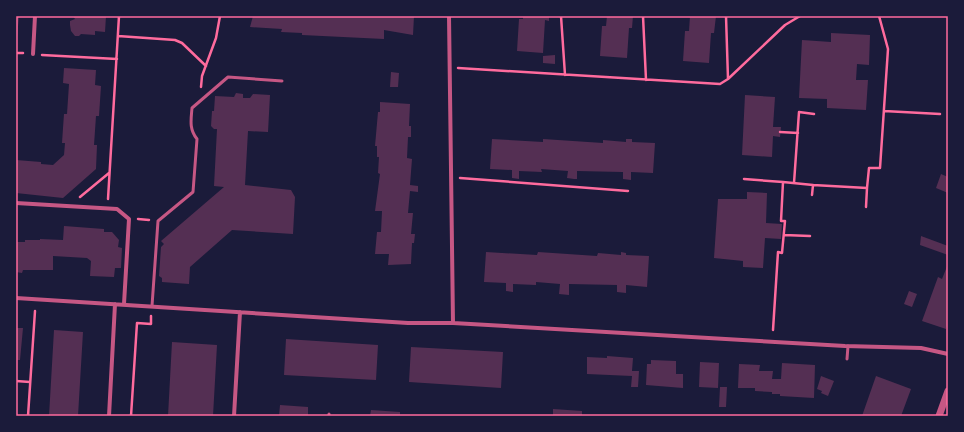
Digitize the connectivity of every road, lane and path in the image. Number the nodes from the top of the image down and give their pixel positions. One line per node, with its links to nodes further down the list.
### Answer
1 (35, 16): 12 (street)
2 (119, 16): 10 (path)
3 (220, 16): 14 (path)
4 (449, 16): 15 (street)
5 (561, 16): 16 (path)
6 (643, 16): 18 (path)
7 (726, 16): 17 (path)
8 (800, 16): 17 (path)
9 (878, 16): 21 (path)
10 (118, 36): 13 (path); 14 (path)
11 (16, 53): 12 (path)
12 (33, 54): 13 (path)
13 (117, 59): 26 (path)
14 (206, 66): 20 (path)
15 (450, 68): 16 (path); 49 (street)
16 (564, 75): 18 (path)
17 (728, 79): 18 (path)
18 (646, 80)
19 (282, 81): 40 (lane)
20 (201, 88)
21 (884, 111): 23 (path); 32 (path)
22 (814, 114): 25 (path)
23 (940, 114)
24 (780, 132): 25 (path)
25 (798, 133): 30 (path)
26 (109, 173): 36 (path); 38 (path)
27 (459, 178): 33 (path)
28 (744, 179): 29 (path)
29 (783, 182): 30 (path); 41 (path)
30 (794, 183): 31 (path)
31 (813, 185): 32 (path); 34 (path)
32 (867, 188): 37 (path)
33 (628, 190)
34 (812, 196)
35 (16, 203): 36 (street)
36 (69, 206): 38 (street)
37 (866, 207)
38 (107, 209): 39 (street)
39 (129, 219): 40 (path); 45 (street)
40 (158, 221): 46 (lane)
41 (784, 235): 42 (path); 50 (path)
42 (810, 236)
43 (16, 298): 44 (street)
44 (115, 304): 45 (street); 58 (street)
45 (124, 304): 46 (street)
46 (152, 306): 48 (street); 59 (path)
47 (35, 311): 55 (path)
48 (240, 312): 49 (street); 60 (street)
49 (453, 323): 51 (street)
50 (773, 330)
51 (848, 346): 52 (street); 53 (lane)
52 (948, 354)
53 (847, 359)
54 (16, 381): 55 (path)
55 (30, 382): 57 (path)
56 (948, 392): 61 (street)
57 (28, 416)
58 (109, 416)
59 (132, 416)
60 (234, 416)
61 (939, 416)

